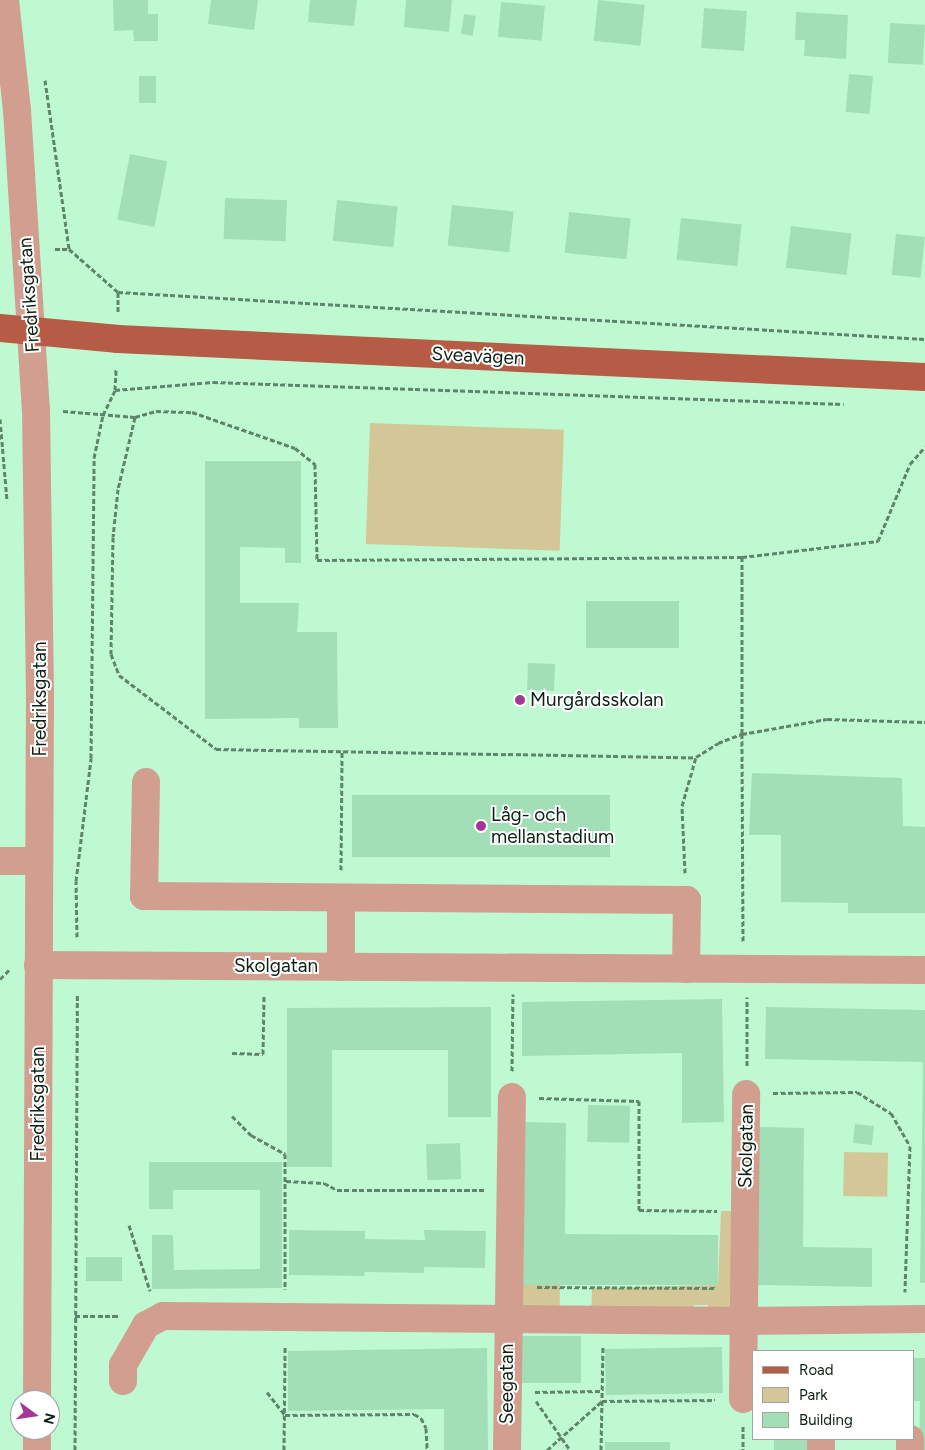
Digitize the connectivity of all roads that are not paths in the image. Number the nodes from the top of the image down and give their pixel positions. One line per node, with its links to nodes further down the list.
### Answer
1 (4, 0): 3 (street, Fredriksgatan)
2 (0, 328): 3 (main road, Sveavägen)
3 (31, 330): 4 (main road, Sveavägen); 7 (street, Fredriksgatan)
4 (925, 376)
5 (146, 782): 8 (street)
6 (0, 861): 7 (street)
7 (38, 861): 9 (street, Fredriksgatan)
8 (341, 899): 10 (street); 11 (street)
9 (26, 966): 10 (street, Skolgatan); 19 (street, Fredriksgatan)
10 (341, 967): 11 (street, Skolgatan)
11 (686, 969): 12 (street, Skolgatan)
12 (925, 970)
13 (746, 1094): 17 (street, Skolgatan)
14 (512, 1097): 15 (street)
15 (507, 1317): 17 (street); 18 (street); 21 (street, Seegatan)
16 (915, 1319): 17 (street)
17 (744, 1321): 20 (street)
18 (122, 1381)
19 (37, 1390)
20 (743, 1399)
21 (507, 1450)

